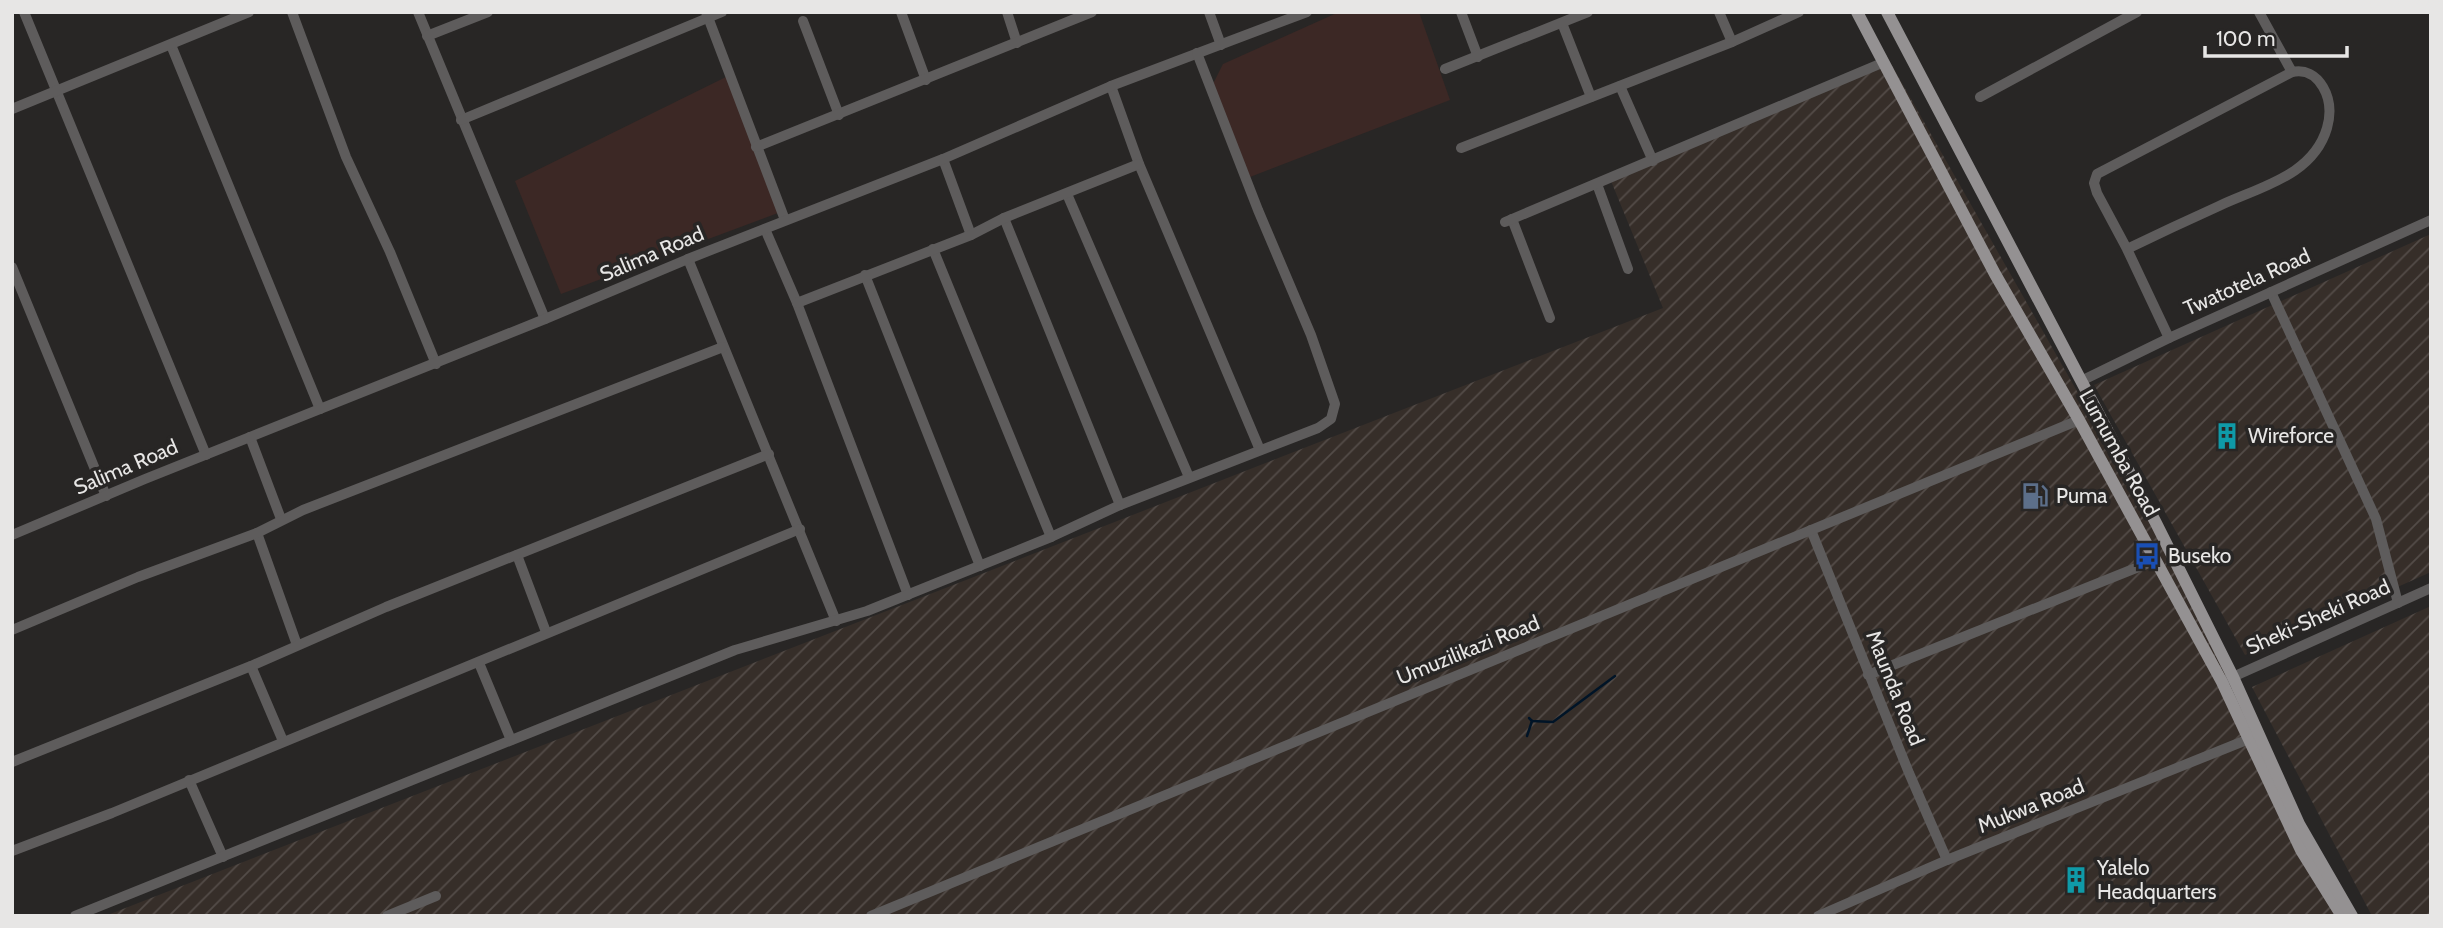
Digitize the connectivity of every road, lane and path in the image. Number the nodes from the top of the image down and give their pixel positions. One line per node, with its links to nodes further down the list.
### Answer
1 (24, 12): 36 (street)
2 (249, 12): 26 (street)
3 (292, 12): 66 (street)
4 (418, 12): 23 (street)
5 (488, 12): 23 (street)
6 (722, 12): 20 (street)
7 (901, 12): 33 (street)
8 (1007, 12): 25 (street)
9 (1092, 12): 25 (street)
10 (1209, 12): 27 (street)
11 (1461, 12): 29 (street)
12 (1588, 12): 22 (street)
13 (1719, 12): 24 (street)
14 (1799, 12): 24 (street)
15 (1857, 12): 30 (main road, Lumumba Road)
16 (1887, 12): 67 (main road, Lumumba Road)
17 (2137, 12): 38 (street)
18 (2259, 12): 32 (street)
19 (1301, 14): 27 (street, Salima Road)
20 (707, 15): 41 (street); 42 (street)
21 (803, 21): 40 (street)
22 (1562, 23): 29 (street); 37 (street)
23 (427, 36): 41 (street)
24 (1732, 42): 35 (street)
25 (1017, 43): 33 (street)
26 (171, 45): 36 (street); 68 (street)
27 (1221, 45): 28 (street, Salima Road)
28 (1197, 53): 34 (street, Salima Road); 71 (street)
29 (1478, 57): 31 (street)
30 (1882, 63): 45 (street); 69 (main road, Lumumba Road)
31 (1445, 69)
32 (2292, 72): 55 (street); 55 (street)
33 (926, 80): 40 (street)
34 (1111, 86): 44 (street, Salima Road); 46 (street)
35 (1620, 86): 37 (street); 45 (street)
36 (56, 92): 39 (street); 73 (street)
37 (1591, 97): 43 (street)
38 (1980, 97)
39 (12, 109)
40 (839, 115): 42 (street)
41 (461, 120): 63 (street)
42 (756, 147): 50 (street)
43 (1461, 148)
44 (943, 159): 50 (street, Salima Road); 53 (street)
45 (1653, 161): 47 (street)
46 (1139, 164): 48 (street); 71 (street)
47 (1597, 184): 58 (street); 62 (street)
48 (1067, 194): 49 (street); 74 (street)
49 (1004, 218): 53 (street); 76 (street)
50 (785, 220): 52 (street, Salima Road)
51 (2431, 220): 60 (street, Twatotela Road)
52 (765, 229): 56 (street, Salima Road); 61 (street)
53 (971, 235): 54 (street)
54 (933, 249): 59 (street); 82 (street)
55 (2127, 249): 64 (street)
56 (688, 259): 63 (street, Salima Road); 65 (street)
57 (12, 267): 75 (street)
58 (1628, 270)
59 (865, 275): 61 (street); 85 (street)
60 (2271, 292): 64 (street, Twatotela Road); 88 (street)
61 (797, 303): 87 (street)
62 (1550, 318)
63 (545, 319): 66 (street, Salima Road)
64 (2169, 338): 67 (street, Twatotela Road)
65 (723, 347): 72 (street); 77 (street)
66 (436, 364): 68 (street, Salima Road)
67 (2081, 381): 96 (main road, Lumumba Road)
68 (320, 410): 70 (street, Salima Road)
69 (2079, 419): 79 (street, Umuzilikazi Road); 84 (main road, Lumumba Road)
70 (250, 437): 73 (street, Salima Road); 77 (street)
71 (1260, 450): 74 (street)
72 (769, 454): 78 (street); 83 (street)
73 (205, 455): 75 (street, Salima Road)
74 (1189, 477): 76 (street)
75 (106, 496): 81 (street, Salima Road)
76 (1120, 505): 82 (street)
77 (281, 519): 80 (street)
78 (800, 529): 89 (street); 91 (street)
79 (1811, 530): 95 (street, Maunda Road); 108 (street, Umuzilikazi Road)
80 (257, 533): 90 (street); 92 (street)
81 (12, 535)
82 (1051, 537): 85 (street)
83 (517, 555): 91 (street); 92 (street)
84 (2156, 560): 95 (street); 96 (main road, Lumumba Road)
85 (980, 566): 87 (street)
86 (2431, 588): 88 (street, Sheki-Sheki Road)
87 (908, 595): 89 (street)
88 (2398, 603): 96 (street, Sheki-Sheki Road)
89 (836, 621): 98 (street)
90 (12, 630)
91 (546, 632): 93 (street)
92 (297, 645): 94 (street)
93 (479, 663): 98 (street); 99 (street)
94 (251, 666): 99 (street); 100 (street)
95 (1868, 675): 104 (street, Maunda Road)
96 (2228, 679): 97 (main road, Lumumba Road)
97 (2255, 737): 104 (street, Mukwa Road); 110 (main road, Lumumba Road); 111 (main road, Lumumba Road)
98 (511, 740): 103 (street)
99 (283, 741): 101 (street)
100 (12, 762)
101 (189, 780): 102 (street); 103 (street)
102 (12, 851)
103 (223, 856): 106 (street)
104 (1947, 860): 109 (street, Mukwa Road)
105 (436, 896): 107 (street)
106 (75, 916)
107 (387, 916)
108 (871, 916)
109 (1818, 916)
110 (2342, 916)
111 (2352, 916)

